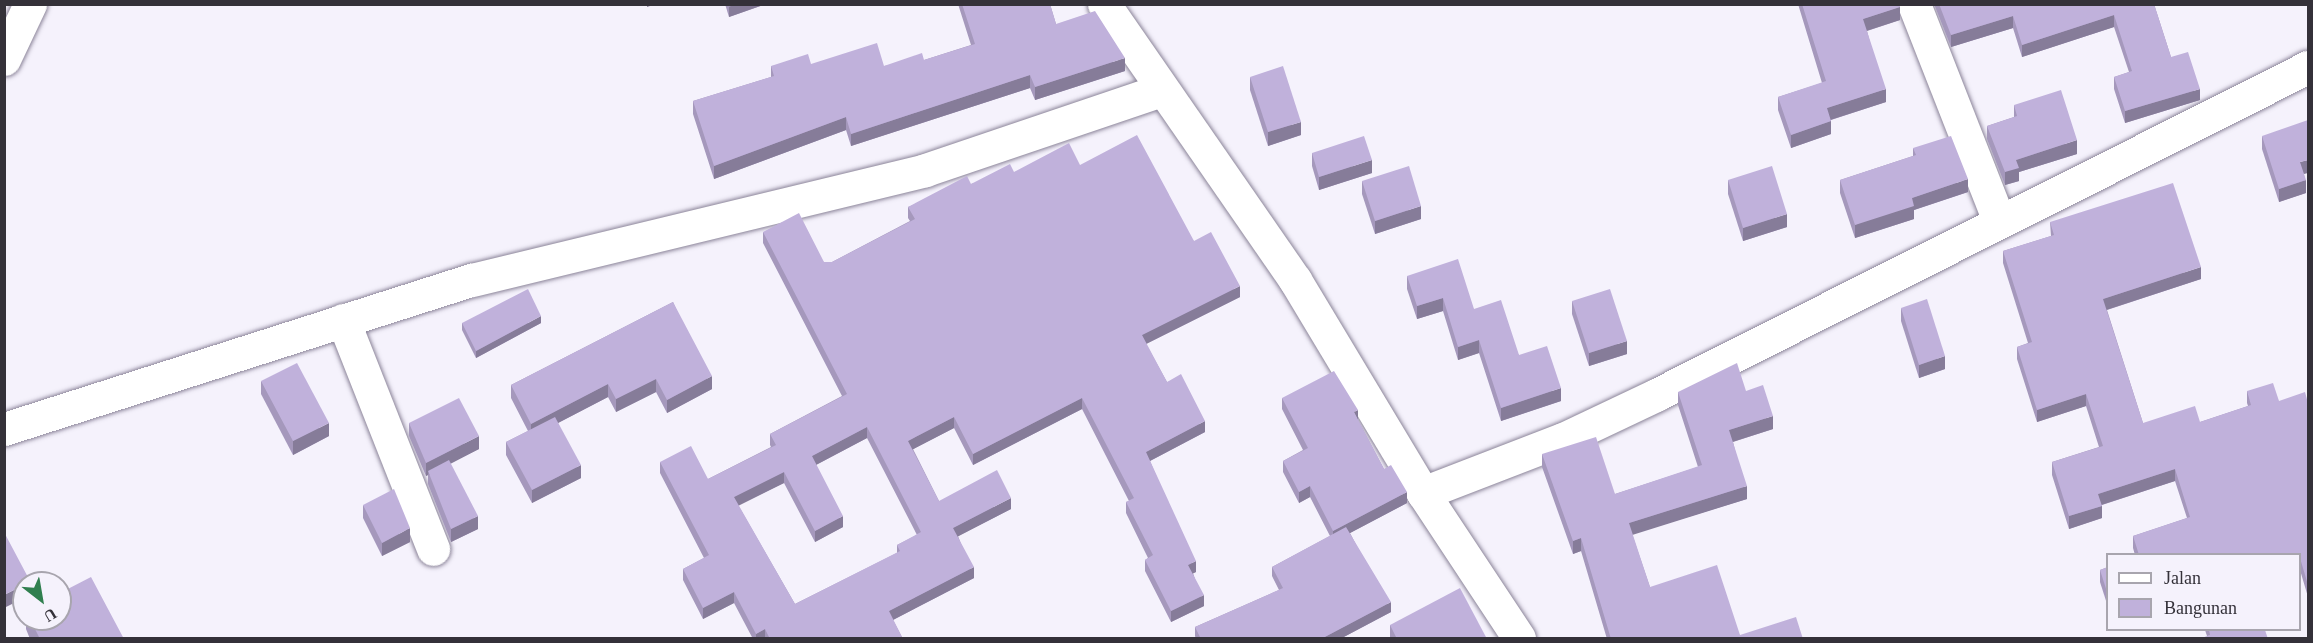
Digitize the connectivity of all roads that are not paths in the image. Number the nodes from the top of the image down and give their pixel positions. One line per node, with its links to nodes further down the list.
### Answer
1 (30, 4): 4 (street)
2 (1104, 4): 6 (street)
3 (1914, 4): 7 (street)
4 (4, 59)
5 (2308, 68): 7 (street)
6 (1162, 90): 8 (street); 10 (street)
7 (1998, 218): 10 (street)
8 (344, 320): 9 (street); 11 (street)
9 (4, 429)
10 (1423, 494): 12 (street)
11 (433, 549)
12 (1519, 639)

